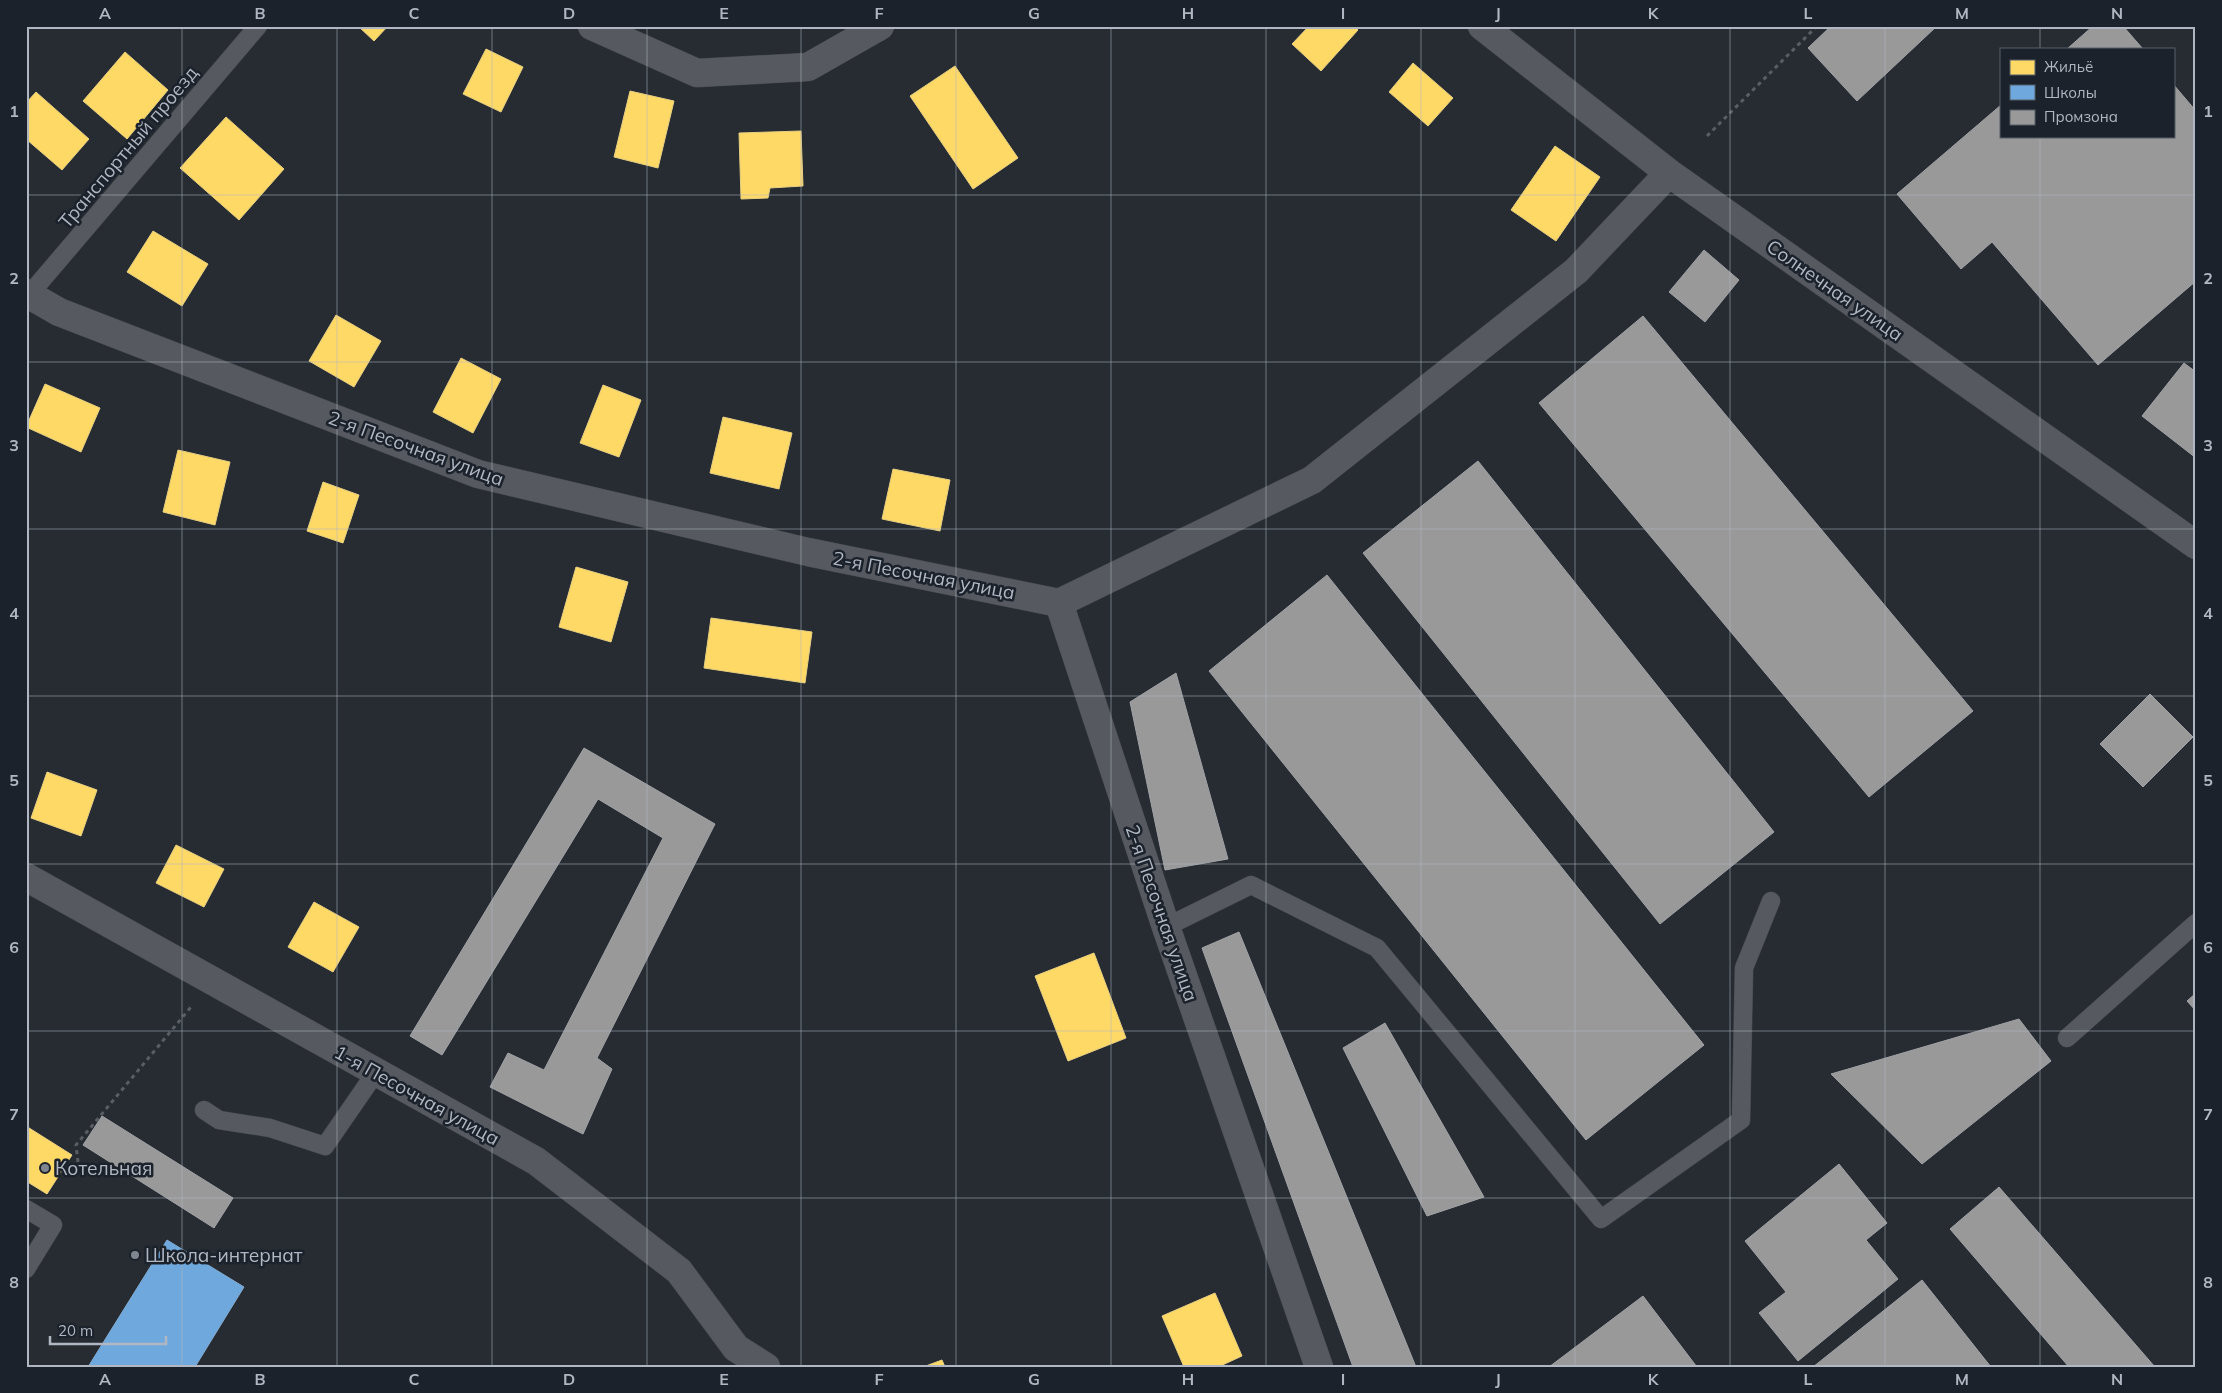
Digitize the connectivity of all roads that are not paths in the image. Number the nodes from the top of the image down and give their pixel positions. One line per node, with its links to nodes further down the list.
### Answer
1 (258, 26): 6 (lane, Транспортный проезд)
2 (592, 26): 3 (street)
3 (880, 26)
4 (1482, 26): 5 (street, Солнечная улица)
5 (1669, 173): 7 (street, Солнечная улица); 8 (street)
6 (28, 294): 8 (street, 2-я Песочная улица)
7 (2196, 545)
8 (1059, 603): 12 (street, 2-я Песочная улица)
9 (26, 877): 14 (street, 1-я Песочная улица)
10 (1770, 902): 12 (lane)
11 (2196, 923): 13 (lane)
12 (1166, 927): 19 (street, 2-я Песочная улица)
13 (2067, 1038)
14 (376, 1072): 15 (lane); 18 (street, 1-я Песочная улица)
15 (204, 1110)
16 (26, 1209): 17 (lane)
17 (26, 1269)
18 (766, 1367)
19 (1319, 1367)

